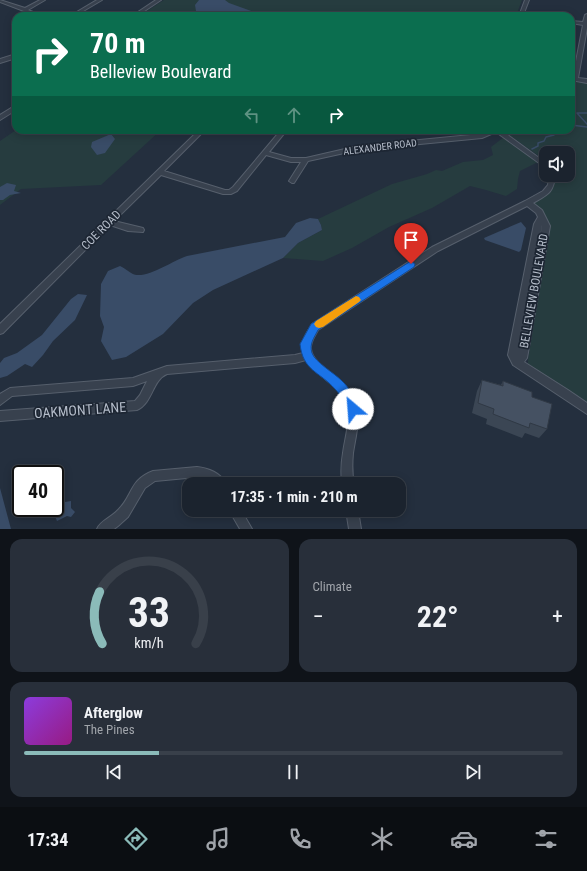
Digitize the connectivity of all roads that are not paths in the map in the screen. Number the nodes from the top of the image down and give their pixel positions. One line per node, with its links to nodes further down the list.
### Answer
1 (43, 0): 8 (street)
2 (100, 0): 10 (street)
3 (159, 0): 11 (street)
4 (527, 0): 12 (street)
5 (0, 1): 6 (street)
6 (6, 3): 7 (street); 8 (street)
7 (0, 6)
8 (24, 10): 9 (street)
9 (30, 12)
10 (79, 12)
11 (140, 12)
12 (522, 12)
13 (587, 15): 15 (street)
14 (575, 23): 15 (street)
15 (586, 24): 18 (street)
16 (12, 57): 17 (street)
17 (0, 61)
18 (575, 70)
19 (575, 78): 20 (street)
20 (587, 81)
21 (12, 110): 22 (street)
22 (0, 118)
23 (198, 134): 30 (street, COE ROAD)
24 (281, 134): 27 (street)
25 (487, 134): 28 (street, ALEXANDER ROAD)
26 (502, 134): 29 (street)
27 (265, 153): 28 (street, ALEXANDER ROAD); 30 (street)
28 (306, 160): 31 (street)
29 (539, 161)
30 (159, 172): 34 (street, COE ROAD)
31 (292, 181)
32 (551, 182): 33 (street)
33 (528, 203): 37 (street); 42 (street, BELLEVIEW BOULEVARD)
34 (109, 222): 35 (street); 36 (street, COE ROAD)
35 (140, 230)
36 (0, 330)
37 (307, 356): 38 (street, OAKMONT LANE); 45 (street)
38 (167, 370): 39 (street, OAKMONT LANE); 40 (street, OAKMONT LANE)
39 (133, 382): 40 (street); 41 (street, OAKMONT LANE)
40 (146, 393): 43 (street, OAKMONT LANE)
41 (0, 400)
42 (587, 409)
43 (0, 416)
44 (210, 477): 48 (street)
45 (348, 477)
46 (239, 517): 49 (street)
47 (353, 517): 50 (street)
48 (103, 529)
49 (246, 529)
50 (356, 529)

